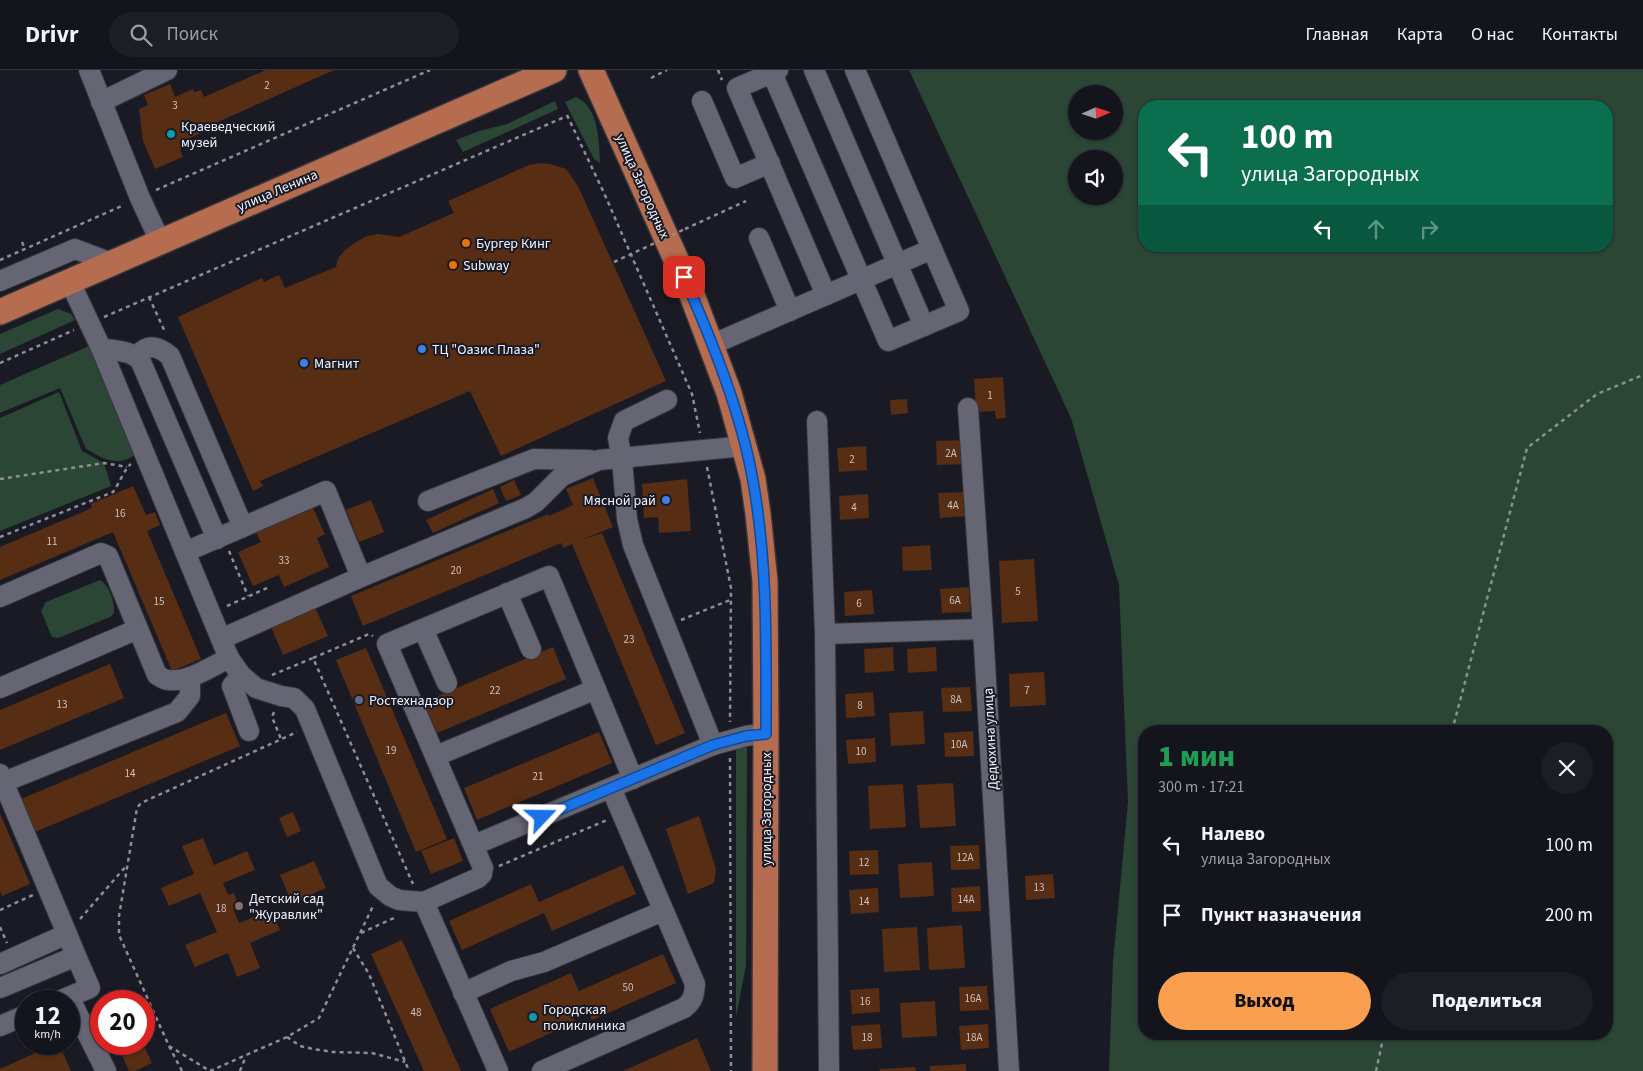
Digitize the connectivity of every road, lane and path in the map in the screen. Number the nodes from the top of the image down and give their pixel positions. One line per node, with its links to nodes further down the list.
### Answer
1 (89, 70): 12 (lane)
2 (167, 70): 12 (lane)
3 (430, 70): 14 (path)
4 (554, 70): 17 (main road, улица Ленина)
5 (591, 70): 35 (main road, улица Загородных)
6 (668, 70): 10 (path)
7 (814, 70): 24 (lane)
8 (855, 70): 20 (lane)
9 (774, 71): 13 (lane); 25 (lane)
10 (650, 78)
11 (702, 101): 13 (lane)
12 (101, 102): 14 (lane)
13 (770, 163): 28 (lane)
14 (140, 198): 17 (lane); 19 (path)
15 (746, 201): 22 (path, bridge)
16 (759, 238): 30 (lane)
17 (160, 241): 23 (main road, улица Ленина)
18 (22, 242): 19 (path)
19 (25, 249): 21 (path)
20 (932, 249): 24 (lane); 33 (lane)
21 (0, 260)
22 (614, 262)
23 (112, 263): 26 (lane); 27 (main road, улица Ленина)
24 (898, 264): 25 (lane); 33 (lane)
25 (861, 280): 28 (lane); 33 (lane)
26 (0, 281)
27 (70, 282): 31 (main road, улица Ленина); 32 (lane)
28 (826, 295): 30 (lane)
29 (149, 297): 32 (path); 34 (path); 44 (path)
30 (790, 311): 35 (lane)
31 (0, 312)
32 (89, 324): 36 (lane); 38 (path)
33 (924, 326)
34 (165, 332)
35 (711, 345): 43 (main road, улица Загородных)
36 (100, 348): 37 (lane); 54 (lane)
37 (137, 356): 51 (lane); 53 (lane)
38 (0, 363)
39 (1643, 375): 78 (path)
40 (667, 400): 45 (lane)
41 (968, 408): 65 (lane, Дедюхина улица)
42 (817, 421): 66 (lane)
43 (745, 446): 44 (lane); 81 (main road, улица Загородных)
44 (704, 450): 45 (lane); 60 (path)
45 (622, 459): 46 (lane); 62 (lane)
46 (599, 460): 50 (lane); 55 (lane)
47 (136, 461): 48 (path)
48 (127, 467): 49 (path); 52 (path)
49 (0, 479)
50 (428, 501)
51 (243, 527): 53 (lane); 55 (lane)
52 (0, 537)
53 (220, 537): 54 (lane); 58 (path)
54 (186, 552): 67 (lane)
55 (361, 577): 67 (lane)
56 (267, 588): 58 (path)
57 (507, 593): 64 (lane); 69 (lane); 76 (lane)
58 (248, 596): 61 (path)
59 (0, 597): 63 (lane)
60 (730, 600): 62 (path); 83 (path)
61 (227, 606)
62 (666, 627): 83 (lane)
63 (138, 629): 73 (lane); 75 (lane)
64 (423, 629): 68 (lane); 74 (lane)
65 (983, 629): 66 (lane); 124 (lane, Дедюхина улица)
66 (826, 634): 123 (lane)
67 (222, 639): 70 (lane)
68 (387, 644): 71 (path); 84 (lane)
69 (531, 649)
70 (229, 658): 72 (lane); 73 (lane)
71 (312, 658)
72 (241, 675): 80 (lane); 94 (lane)
73 (190, 677): 85 (lane)
74 (447, 683)
75 (0, 688)
76 (596, 689): 84 (lane); 86 (lane)
77 (276, 709): 82 (path)
78 (1454, 725)
79 (301, 727): 82 (path)
80 (250, 731)
81 (766, 734): 83 (lane); 122 (main road, улица Загородных)
82 (281, 740): 90 (path)
83 (721, 742): 86 (lane); 121 (path)
84 (436, 756): 89 (lane)
85 (2, 778): 92 (lane)
86 (633, 779): 87 (lane)
87 (611, 788): 88 (lane); 89 (lane)
88 (622, 814): 91 (path); 96 (lane)
89 (474, 845): 91 (lane)
90 (128, 864): 99 (path); 111 (path)
91 (482, 874): 94 (lane)
92 (48, 889): 95 (path); 99 (lane)
93 (376, 899): 98 (path)
94 (424, 902): 105 (lane)
95 (0, 910)
96 (663, 911): 105 (lane); 114 (lane)
97 (396, 917): 98 (path)
98 (361, 933): 100 (path)
99 (67, 934): 101 (lane); 102 (lane)
100 (352, 948): 109 (path); 113 (path)
101 (76, 956): 103 (lane); 104 (lane)
102 (0, 964)
103 (0, 988)
104 (80, 992)
105 (463, 993): 120 (lane)
106 (15, 1020): 107 (lane)
107 (0, 1026)
108 (80, 1026): 115 (lane)
109 (287, 1036): 112 (path); 113 (path)
110 (1383, 1040): 125 (path)
111 (169, 1046): 116 (path); 117 (path)
112 (246, 1055): 117 (path); 118 (path)
113 (406, 1062): 119 (path)
114 (552, 1069)
115 (106, 1071)
116 (182, 1071)
117 (210, 1071)
118 (240, 1071)
119 (409, 1071)
120 (498, 1071)
121 (732, 1071)
122 (765, 1071)
123 (829, 1071)
124 (1009, 1071)
125 (1376, 1071)

